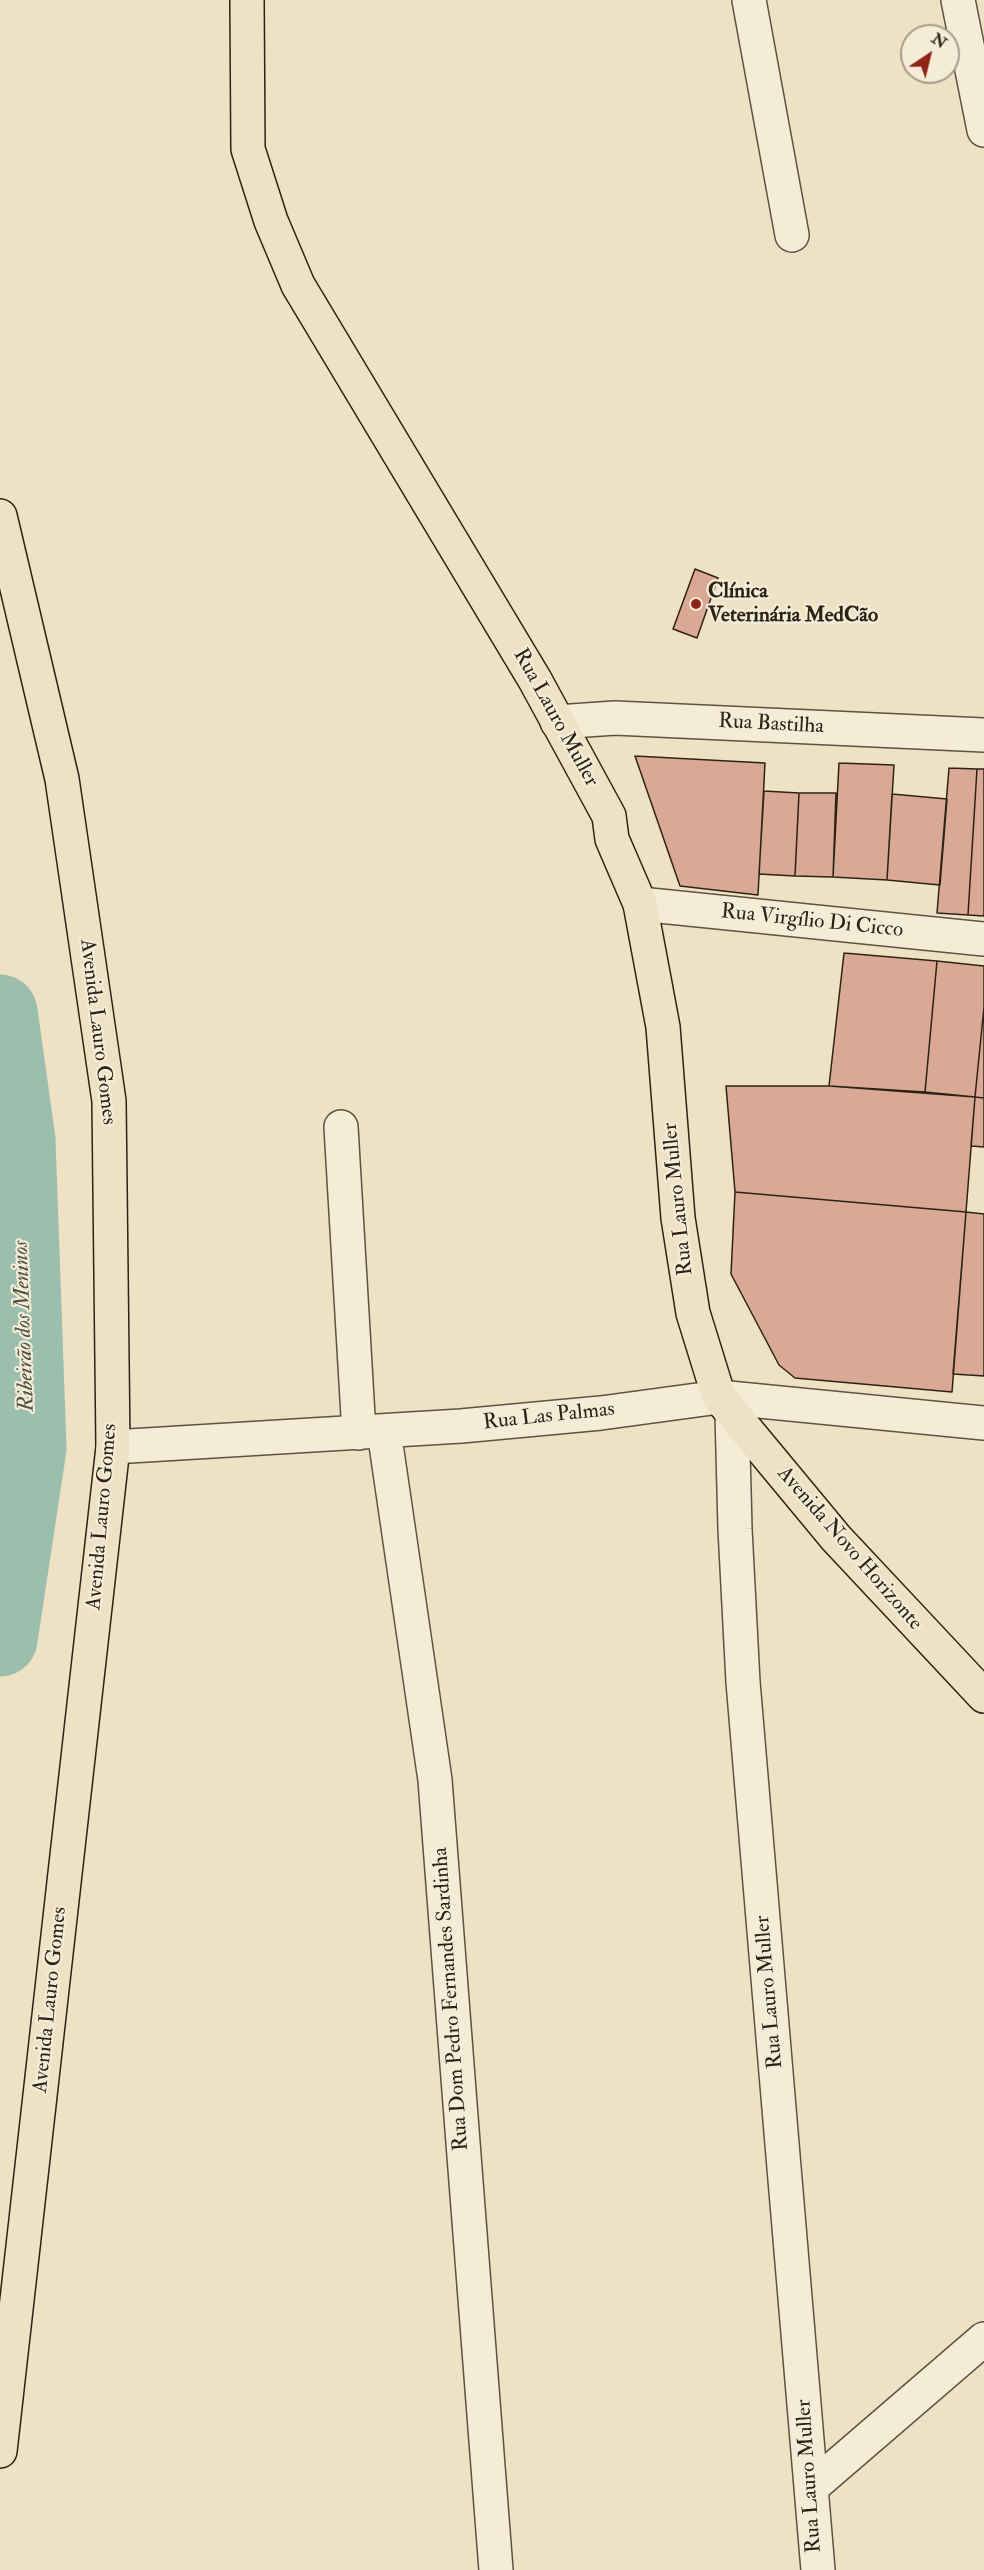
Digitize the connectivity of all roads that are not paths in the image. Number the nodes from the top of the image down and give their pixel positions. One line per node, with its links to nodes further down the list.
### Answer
1 (231, 0): 5 (main road, Rua Lauro Muller)
2 (247, 0): 5 (main road, Rua Lauro Muller)
3 (749, 0): 7 (street)
4 (958, 0): 6 (street)
5 (246, 91): 9 (main road, Rua Lauro Muller)
6 (984, 130)
7 (792, 235)
8 (0, 516): 17 (main road, Avenida Lauro Gomes)
9 (557, 722): 10 (street, Rua Bastilha); 11 (main road, Rua Lauro Muller)
10 (984, 735)
11 (640, 904): 12 (street, Rua Virgílio Di Cicco); 14 (main road, Rua Lauro Muller)
12 (984, 939)
13 (341, 1127): 16 (street, Rua Dom Pedro Fernandes Sardinha)
14 (725, 1405): 15 (street, Rua Las Palmas); 16 (street, Rua Las Palmas); 18 (main road, Avenida Novo Horizonte); 21 (street, Rua Lauro Muller)
15 (984, 1423)
16 (372, 1432): 17 (street, Rua Las Palmas); 22 (street, Rua Dom Pedro Fernandes Sardinha)
17 (113, 1447): 20 (main road, Avenida Lauro Gomes)
18 (984, 1696)
19 (984, 2339): 21 (street)
20 (0, 2451)
21 (812, 2487): 23 (street, Rua Lauro Muller)
22 (496, 2570)
23 (818, 2570)

